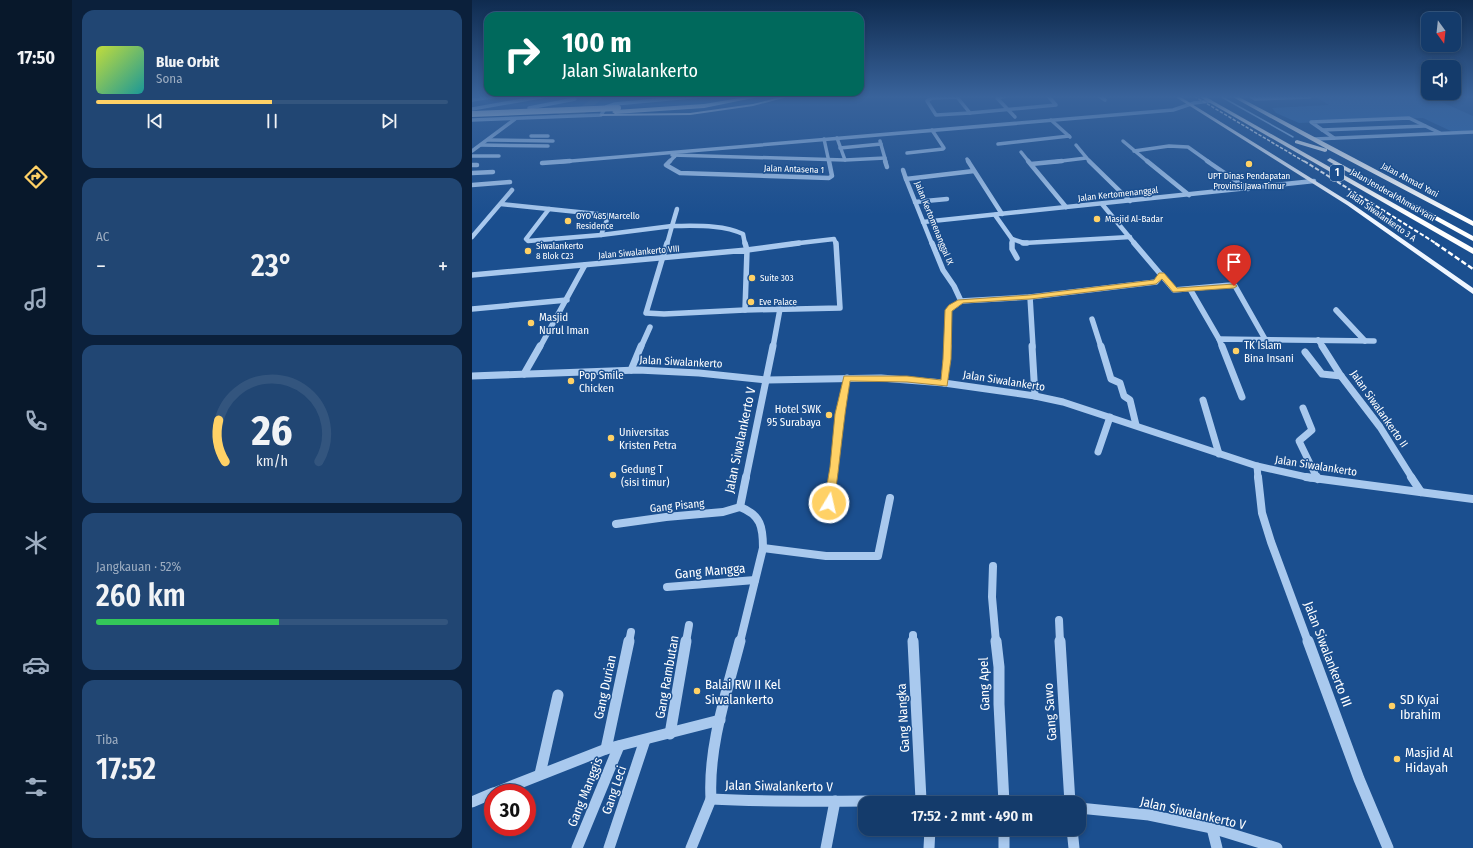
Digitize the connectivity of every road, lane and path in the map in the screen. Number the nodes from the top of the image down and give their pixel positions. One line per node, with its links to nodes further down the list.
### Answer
1 (878, 135): 20 (street)
2 (493, 136): 13 (street)
3 (548, 136): 13 (street)
4 (870, 136): 14 (street)
5 (936, 136): 29 (street)
6 (1068, 136): 21 (street)
7 (1240, 136): 47 (main road, Jalan Siwalankerto 3 A)
8 (1271, 136): 73 (highway, Jalan Jenderal Ahmad Yani / 1)
9 (1309, 136): 16 (highway, Jalan Ahmad Yani / 1)
10 (1330, 136): 15 (street)
11 (1388, 136): 12 (street); 15 (street)
12 (1399, 136)
13 (490, 138): 18 (street); 22 (street)
14 (837, 138): 17 (street); 25 (street)
15 (1334, 138): 16 (street)
16 (1315, 139): 49 (highway, Jalan Ahmad Yani / 1)
17 (824, 140): 30 (street); 37 (street, Jalan Antasena 1)
18 (553, 141)
19 (1123, 141): 27 (street)
20 (881, 144): 25 (street); 34 (street)
21 (998, 144)
22 (481, 145): 24 (street); 26 (street)
23 (1076, 145): 35 (street)
24 (548, 146)
25 (840, 148): 38 (street)
26 (472, 150)
27 (1134, 151): 51 (street); 53 (street)
28 (1021, 152): 40 (street)
29 (907, 153)
30 (646, 154): 33 (street); 39 (street)
31 (472, 156): 32 (street)
32 (499, 156)
33 (675, 156): 37 (street); 37 (street, Jalan Antasena 1)
34 (885, 158): 38 (street); 41 (street)
35 (1086, 158): 40 (street); 55 (street)
36 (967, 159): 43 (street)
37 (829, 160): 38 (street)
38 (845, 160)
39 (542, 163)
40 (1031, 164): 59 (street)
41 (887, 167)
42 (903, 170): 46 (street, Jalan Kertomenanggal IX)
43 (974, 171): 46 (street); 62 (street)
44 (493, 172): 45 (street)
45 (472, 173)
46 (906, 179): 56 (street, Jalan Kertomenanggal IX)
47 (1314, 181): 51 (street, Jalan Kertomenanggal); 80 (main road, Jalan Siwalankerto 3 A)
48 (510, 182): 50 (street)
49 (1398, 183): 65 (highway, Jalan Ahmad Yani / 1); 71 (highway, Jalan Jenderal Ahmad Yani / 1)
50 (472, 185)
51 (1248, 189): 53 (street, Jalan Kertomenanggal)
52 (512, 190): 57 (street)
53 (1189, 195): 55 (street, Jalan Kertomenanggal)
54 (947, 199): 56 (street)
55 (1130, 201): 58 (street, Jalan Kertomenanggal)
56 (915, 202): 64 (street, Jalan Kertomenanggal IX)
57 (500, 204): 60 (street); 68 (street)
58 (1102, 204): 59 (street, Jalan Kertomenanggal); 69 (street)
59 (1066, 208): 62 (street, Jalan Kertomenanggal)
60 (549, 209): 67 (street); 67 (street)
61 (677, 209): 66 (street)
62 (1002, 214): 63 (street, Jalan Kertomenanggal)
63 (995, 215): 64 (street, Jalan Kertomenanggal); 70 (street)
64 (923, 222): 83 (street, Jalan Kertomenanggal IX)
65 (1473, 224)
66 (672, 226): 67 (street); 72 (street); 74 (street)
67 (601, 235)
68 (472, 237)
69 (1130, 237): 70 (street); 78 (street)
70 (1012, 239): 75 (street)
71 (1473, 239)
72 (747, 250): 74 (street, Jalan Siwalankerto VIII); 85 (street, Jalan Siwalankerto VIII); 86 (street)
73 (1473, 251)
74 (662, 258): 76 (street, Jalan Siwalankerto VIII); 86 (street)
75 (1016, 258)
76 (585, 265): 77 (street, Jalan Siwalankerto VIII); 82 (street)
77 (472, 275)
78 (1162, 275): 79 (street); 81 (street)
79 (1190, 289): 90 (street); 91 (street)
80 (1473, 292)
81 (1030, 297): 83 (street); 103 (street)
82 (567, 300): 84 (street); 97 (street)
83 (961, 301): 102 (street)
84 (472, 309)
85 (780, 309): 86 (street); 101 (street, Jalan Siwalankerto V)
86 (745, 310)
87 (1336, 310): 93 (street)
88 (1092, 319): 108 (street)
89 (650, 327): 96 (street)
90 (1219, 339): 91 (street); 104 (street)
91 (1265, 339): 92 (street)
92 (1318, 340): 93 (street); 99 (street, Jalan Siwalankerto II)
93 (1365, 341): 94 (street)
94 (1374, 341)
95 (1305, 352): 99 (street)
96 (631, 370): 97 (street, Jalan Siwalankerto); 101 (street, Jalan Siwalankerto)
97 (524, 374): 98 (street, Jalan Siwalankerto)
98 (472, 376)
99 (1341, 376): 113 (street, Jalan Siwalankerto II)
100 (847, 378): 101 (street, Jalan Siwalankerto); 102 (street, Jalan Siwalankerto); 116 (street)
101 (768, 380): 117 (street, Jalan Siwalankerto V)
102 (944, 384): 103 (street, Jalan Siwalankerto)
103 (1035, 396): 107 (street, Jalan Siwalankerto)
104 (1242, 397)
105 (1203, 400): 110 (street)
106 (1303, 408): 112 (street)
107 (1110, 417): 108 (street, Jalan Siwalankerto); 109 (street)
108 (1136, 425): 110 (street, Jalan Siwalankerto)
109 (1098, 452)
110 (1219, 454): 111 (street, Jalan Siwalankerto)
111 (1257, 466): 112 (street, Jalan Siwalankerto); 157 (street, Jalan Siwalankerto III)
112 (1318, 479): 113 (street, Jalan Siwalankerto)
113 (1422, 492): 115 (street, Jalan Siwalankerto)
114 (890, 498): 119 (street)
115 (1473, 499)
116 (829, 503)
117 (740, 507): 118 (street, Gang Pisang); 119 (street, Jalan Siwalankerto V)
118 (616, 524)
119 (763, 548): 121 (street, Jalan Siwalankerto V)
120 (993, 566): 136 (street, Gang Apel)
121 (755, 580): 122 (street, Gang Mangga); 128 (street, Jalan Siwalankerto V)
122 (667, 587)
123 (1059, 620): 137 (street, Gang Sawo)
124 (689, 625): 129 (street, Gang Rambutan)
125 (631, 632): 132 (street, Gang Durian)
126 (913, 635): 135 (street, Gang Nangka)
127 (558, 695): 133 (street)
128 (720, 720): 129 (street); 139 (street, Jalan Siwalankerto V)
129 (670, 734): 130 (street)
130 (645, 740): 131 (street); 149 (street, Gang Leci)
131 (619, 746): 132 (street); 148 (street, Gang Manggis)
132 (606, 749): 133 (street)
133 (540, 774): 134 (street)
134 (515, 784)
135 (929, 796)
136 (1004, 796)
137 (1070, 796)
138 (484, 797): 142 (street)
139 (711, 799): 140 (street, Jalan Siwalankerto V); 150 (street)
140 (835, 801): 141 (street, Jalan Siwalankerto V); 151 (street)
141 (858, 801)
142 (472, 802)
143 (1086, 809): 144 (street, Jalan Siwalankerto V)
144 (1212, 828): 155 (street); 156 (street, Jalan Siwalankerto V)
145 (930, 836): 152 (street)
146 (1004, 836): 153 (street)
147 (1073, 836): 154 (street)
148 (577, 848)
149 (609, 848)
150 (691, 848)
151 (826, 848)
152 (929, 848)
153 (1004, 848)
154 (1074, 848)
155 (1216, 848)
156 (1277, 848)
157 (1388, 848)

